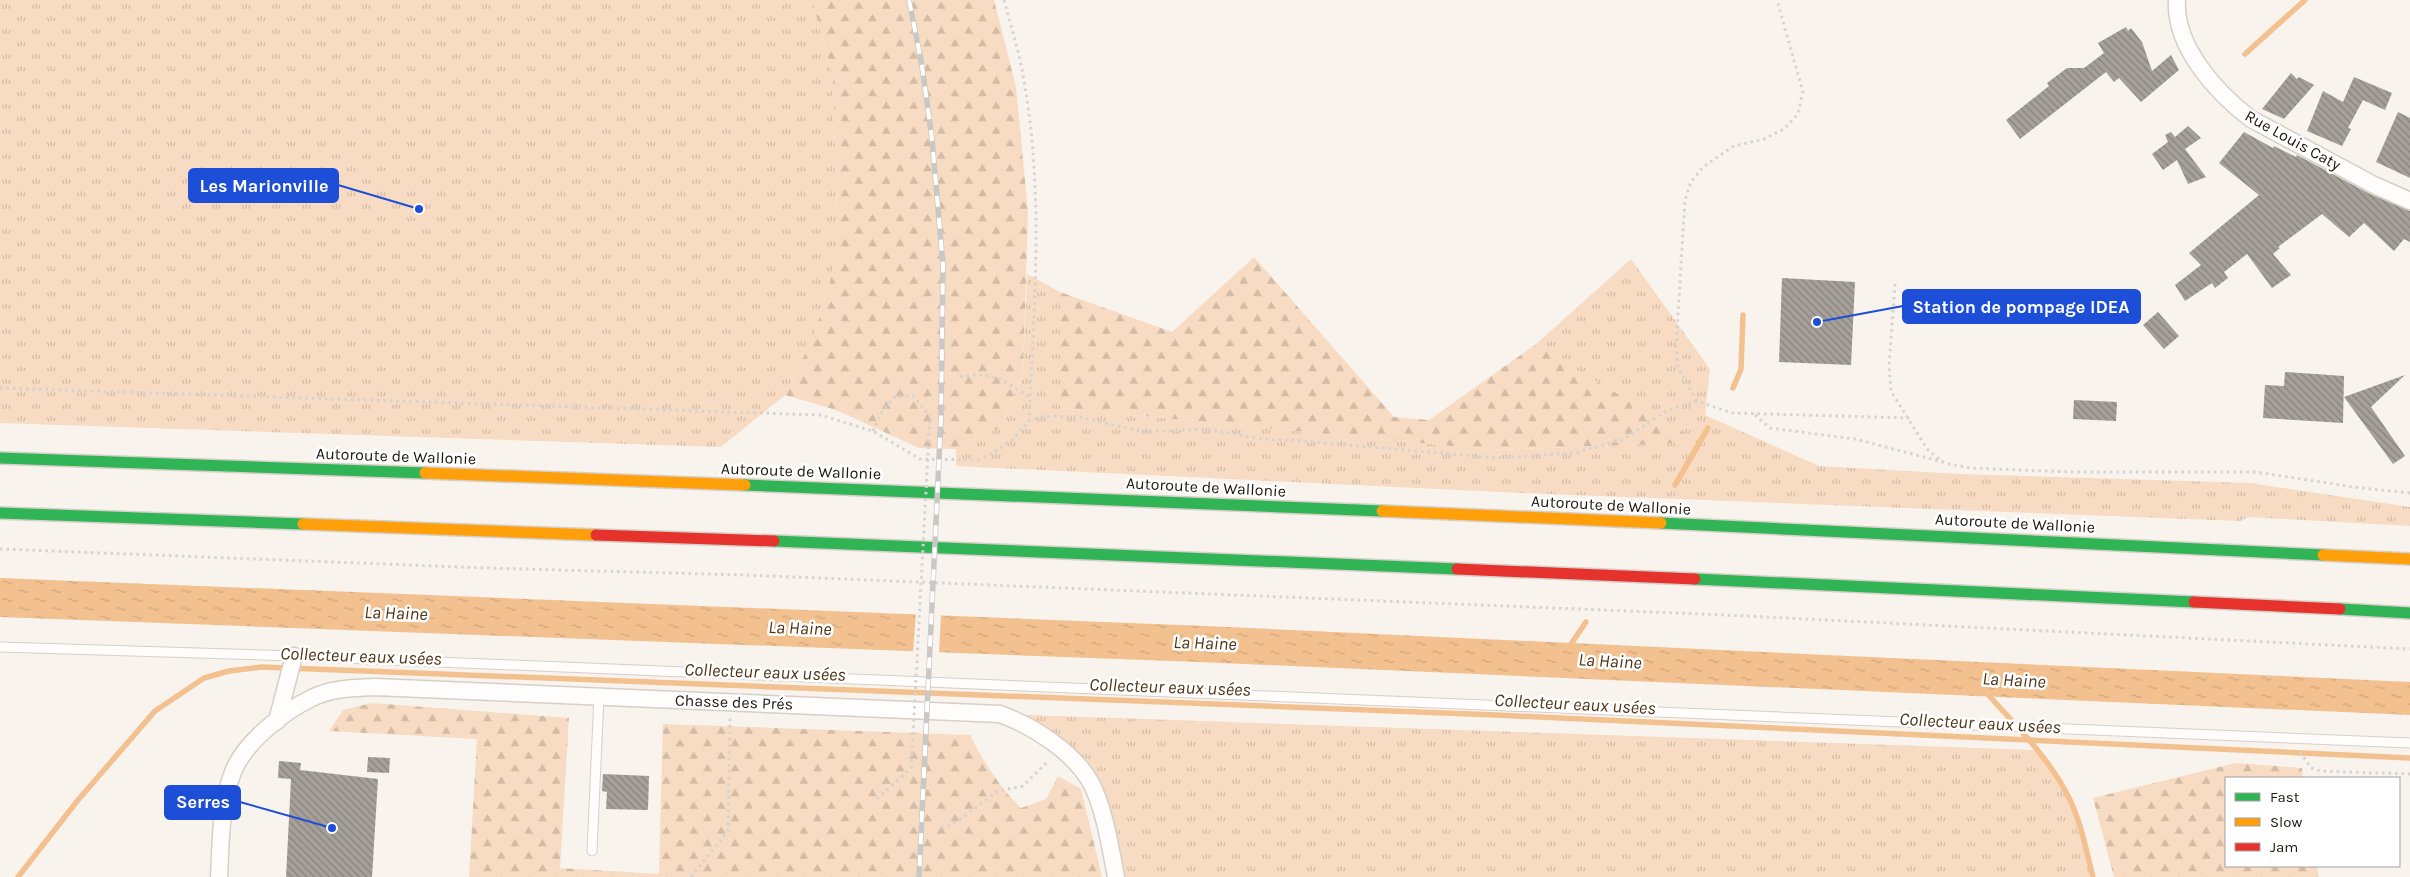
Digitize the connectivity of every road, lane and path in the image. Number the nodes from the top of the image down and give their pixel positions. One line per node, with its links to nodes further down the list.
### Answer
1 (1004, 0): 8 (path)
2 (1777, 0): 9 (path)
3 (2176, 0): 4 (street, Rue Louis Caty)
4 (2410, 201)
5 (1895, 284): 11 (path)
6 (960, 377): 8 (path)
7 (0, 388): 13 (path)
8 (1030, 397): 12 (path)
9 (1697, 401): 10 (path); 12 (path)
10 (1754, 415): 11 (path); 15 (path)
11 (1910, 418): 15 (path)
12 (1029, 421): 13 (path)
13 (873, 430): 31 (path, bridge)
14 (0, 458): 19 (highway, Autoroute de Wallonie)
15 (1944, 463): 16 (path)
16 (2410, 493)
17 (0, 513): 20 (highway)
18 (0, 549): 22 (path)
19 (2410, 559)
20 (2410, 613)
21 (0, 647): 23 (lane)
22 (2410, 649)
23 (294, 656): 26 (street); 27 (lane)
24 (599, 696): 25 (street, Chasse des Prés); 26 (street, Chasse des Prés); 33 (lane)
25 (730, 702): 29 (street, Chasse des Prés); 35 (path)
26 (271, 725): 34 (street, Chasse des Prés)
27 (2290, 737): 28 (lane); 30 (path)
28 (2410, 743)
29 (1061, 749): 32 (path); 36 (street, Chasse des Prés)
30 (2410, 774)
31 (877, 799)
32 (942, 829)
33 (592, 851)
34 (219, 877)
35 (691, 877)
36 (1116, 877)

